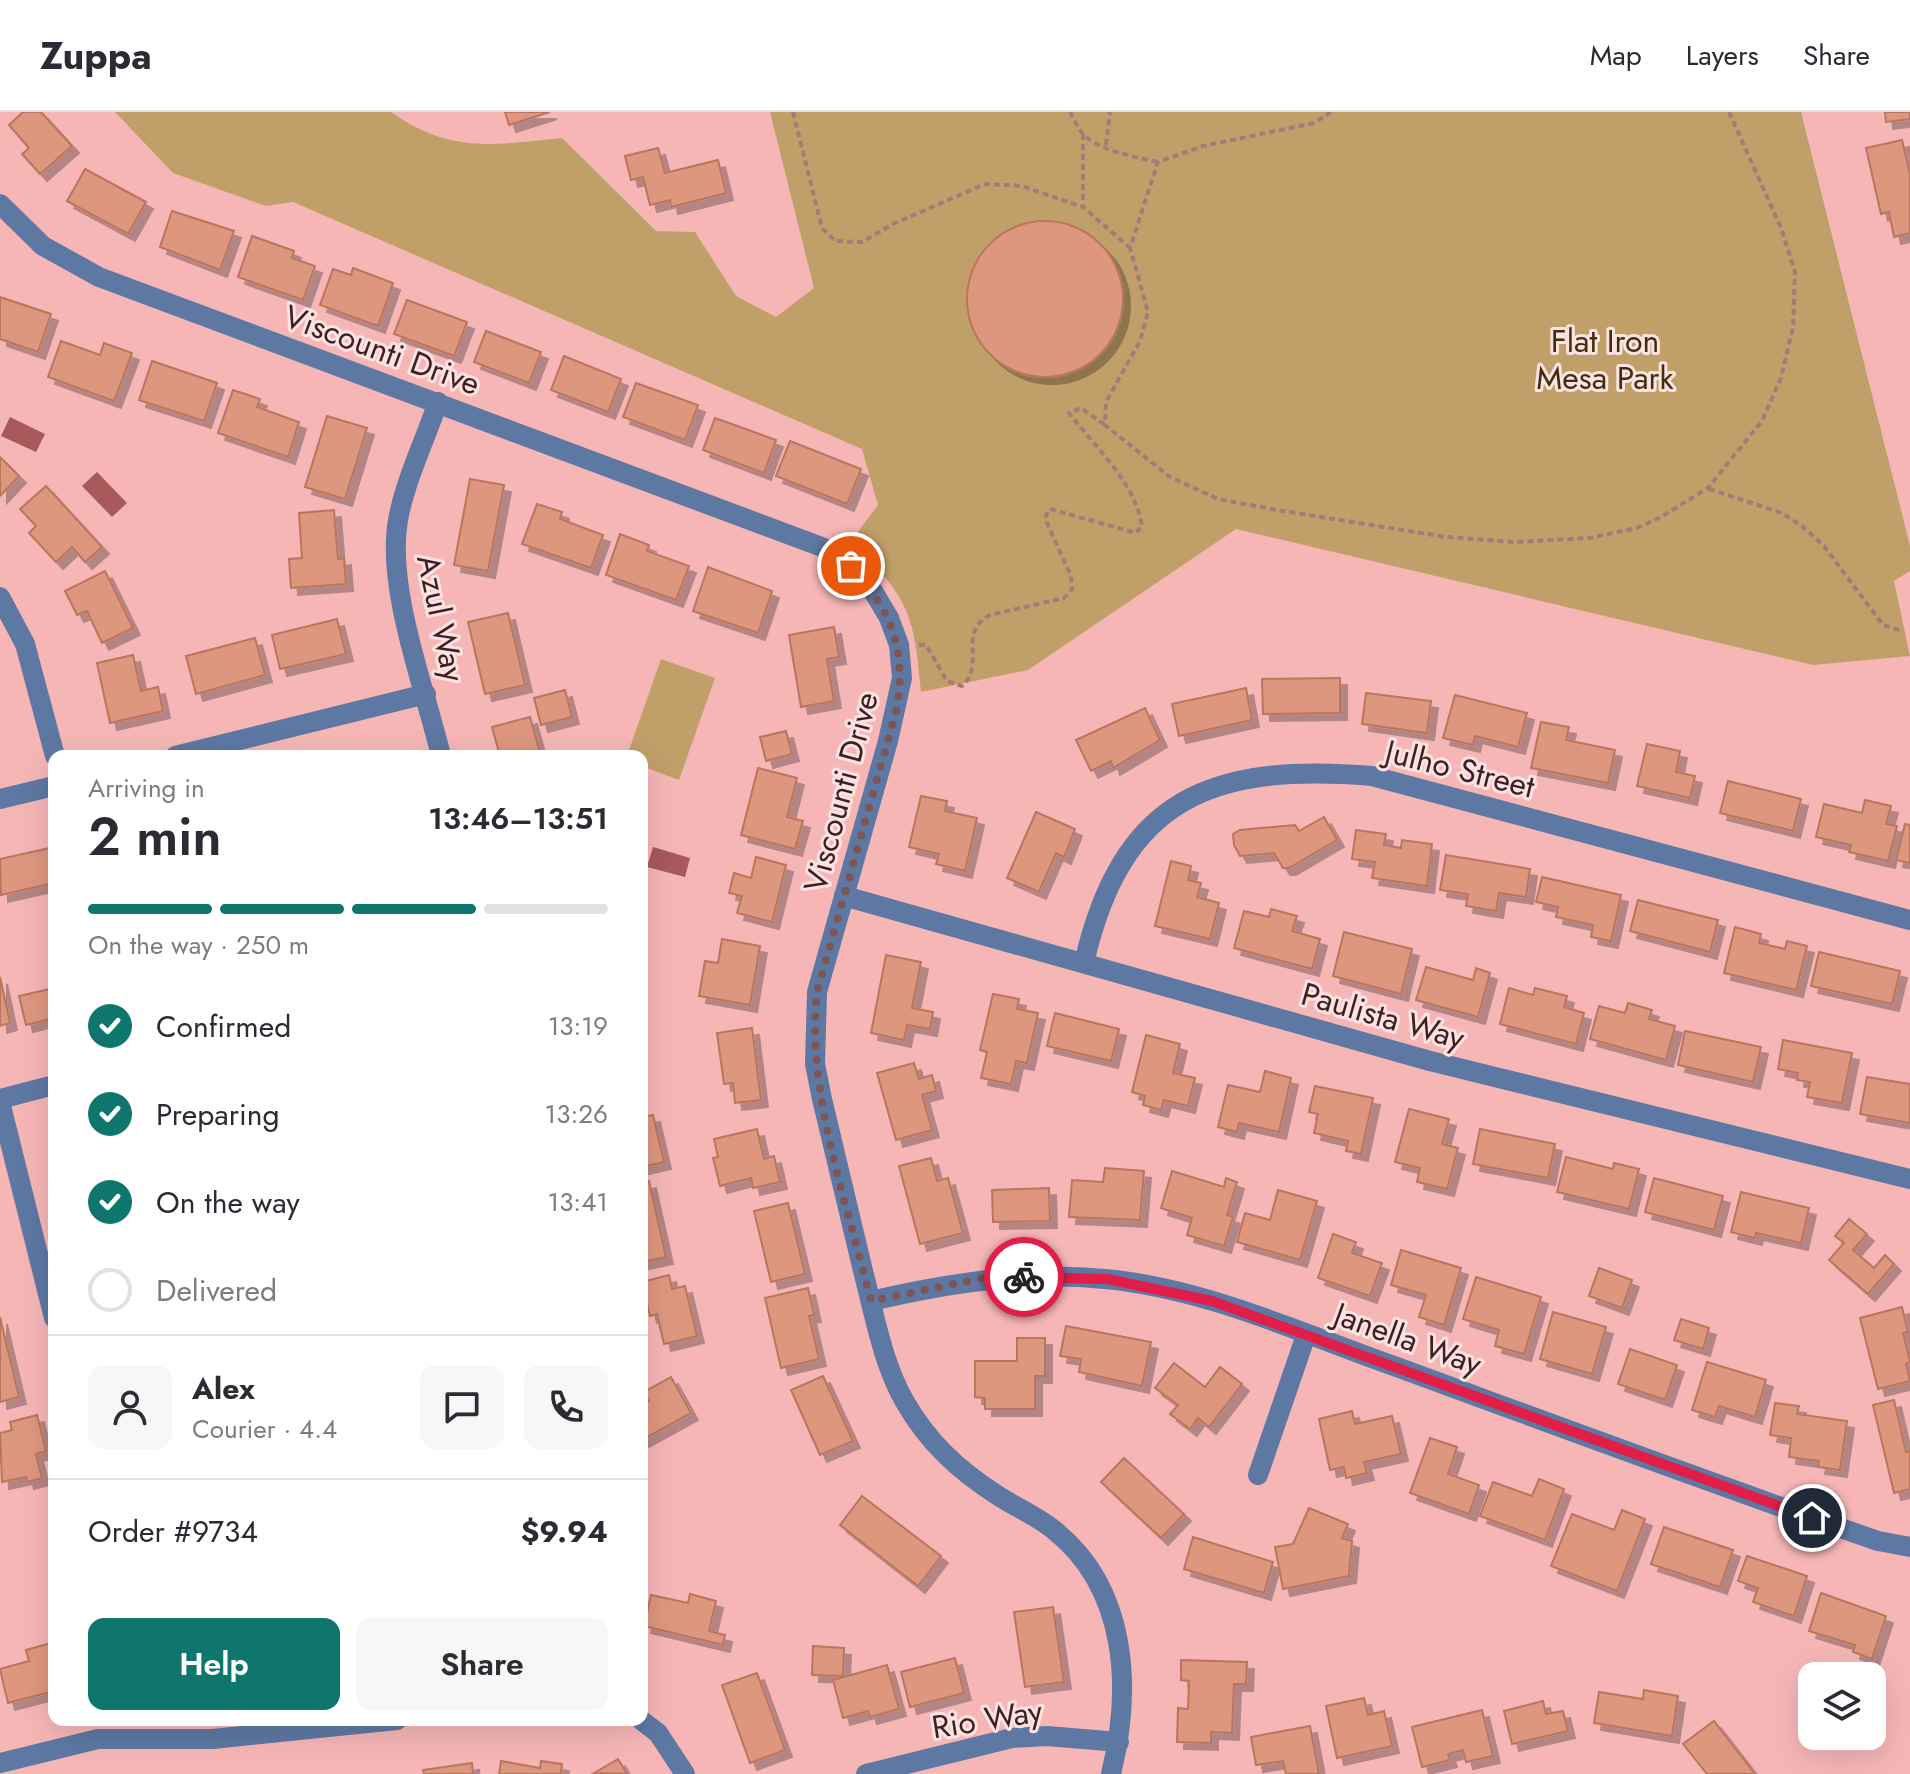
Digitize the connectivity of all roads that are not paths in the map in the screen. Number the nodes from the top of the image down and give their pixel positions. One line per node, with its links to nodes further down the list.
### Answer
1 (0, 204): 2 (street, Viscounti Drive)
2 (438, 402): 4 (street, Azul Way); 10 (street, Viscounti Drive)
3 (0, 597): 5 (street)
4 (426, 694): 6 (street); 7 (street, Azul Way)
5 (53, 750)
6 (199, 750)
7 (440, 750)
8 (48, 787): 9 (street)
9 (0, 799)
10 (844, 896): 12 (street, Paulista Way); 17 (street, Viscounti Drive)
11 (1910, 920): 12 (street, Julho Street)
12 (1084, 963): 15 (street, Paulista Way)
13 (48, 1087): 14 (street)
14 (0, 1100): 16 (street)
15 (1910, 1179)
16 (48, 1294)
17 (871, 1301): 18 (street, Janella Way); 23 (street, Viscounti Drive)
18 (1306, 1335): 19 (street); 20 (street, Janella Way)
19 (1258, 1475)
20 (1910, 1547)
21 (648, 1725): 25 (street)
22 (339, 1726): 24 (street)
23 (1119, 1742): 26 (street, Rio Way); 27 (street, Viscounti Drive)
24 (0, 1763)
25 (685, 1774)
26 (866, 1774)
27 (1111, 1774)

